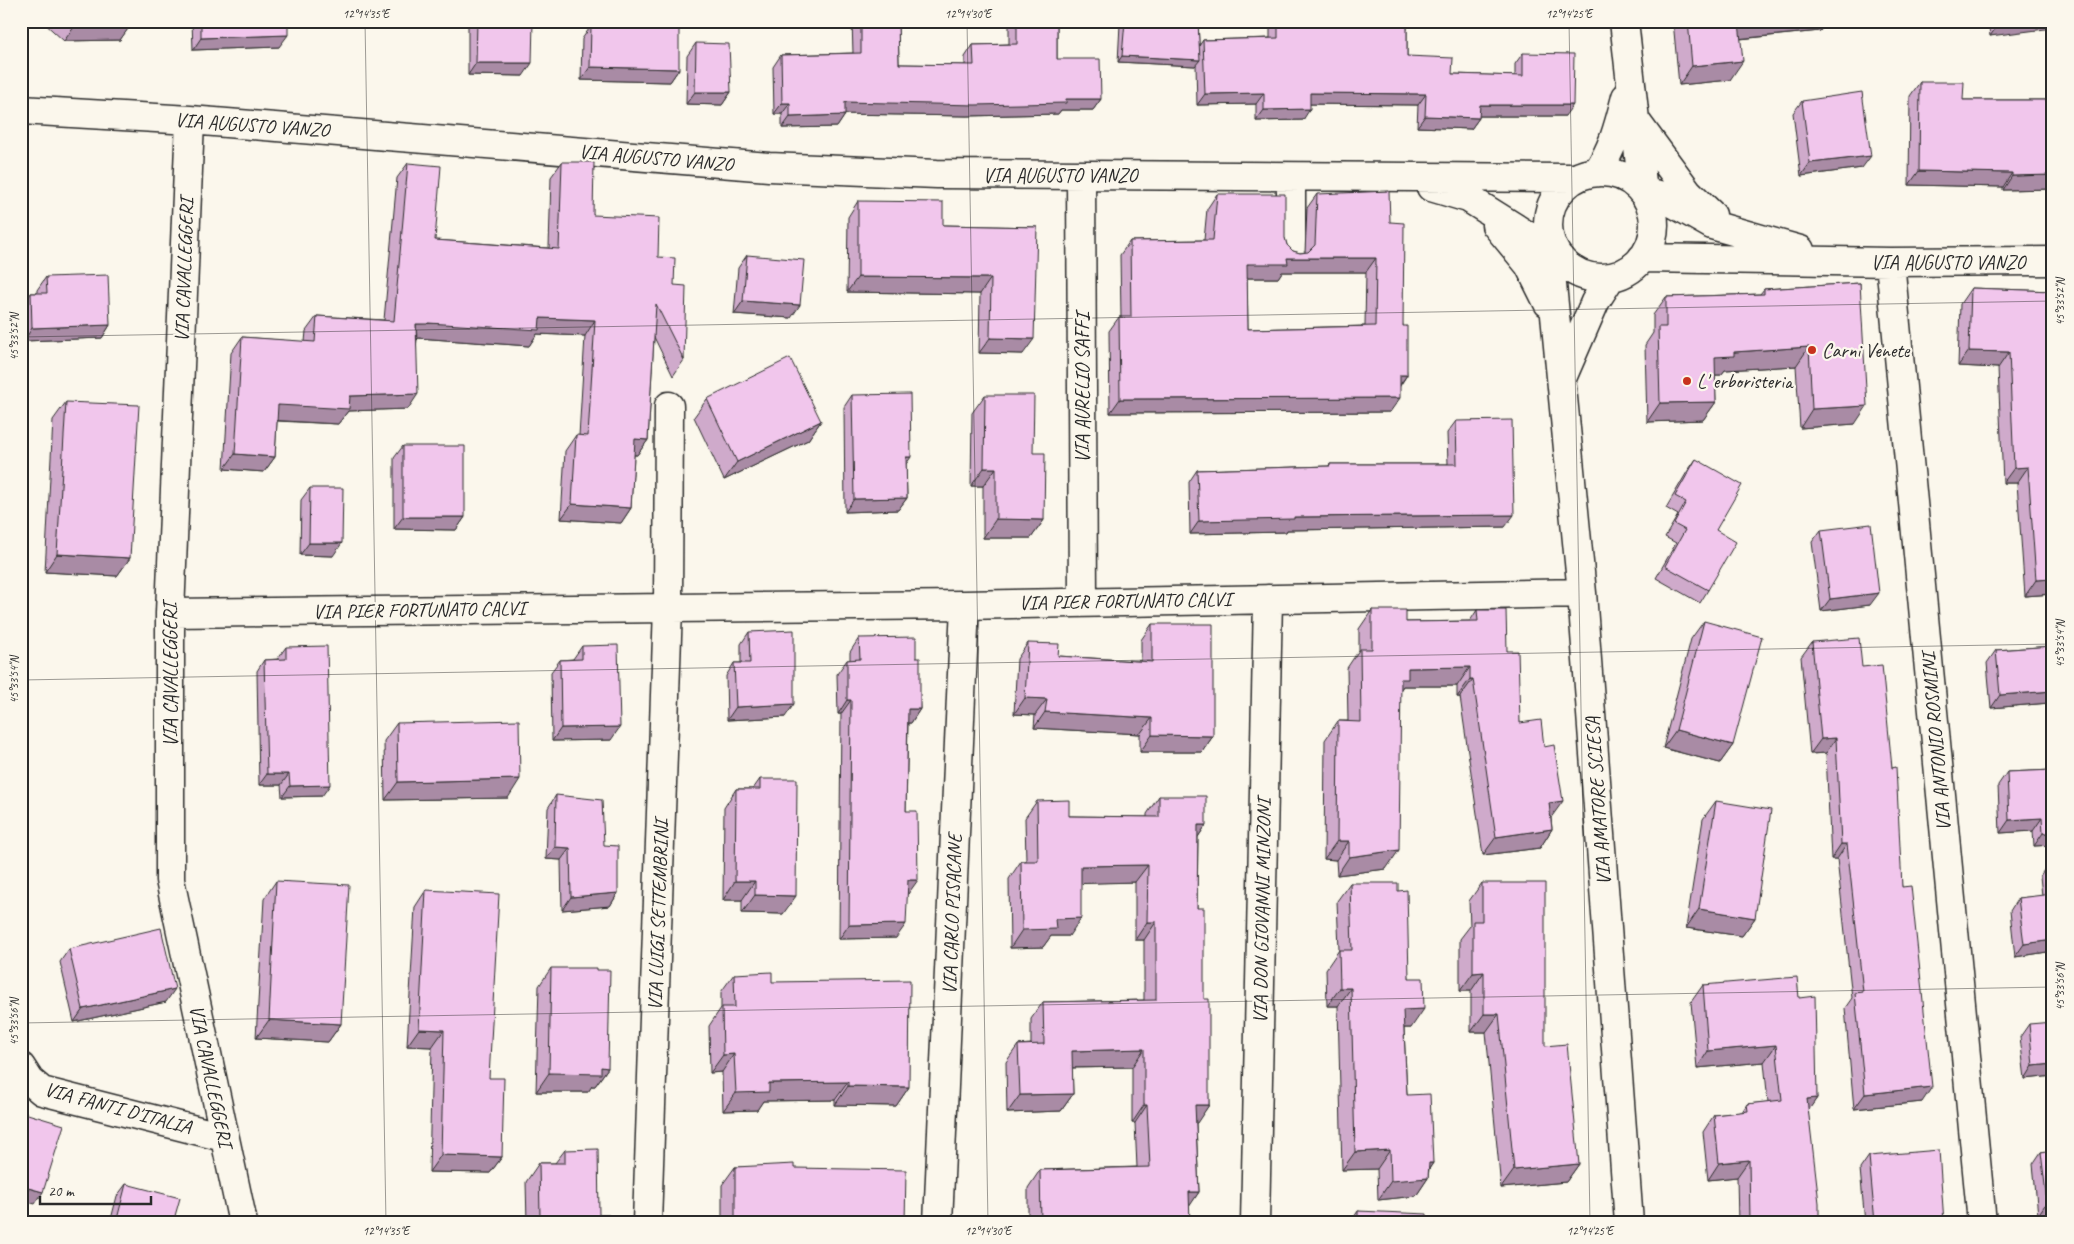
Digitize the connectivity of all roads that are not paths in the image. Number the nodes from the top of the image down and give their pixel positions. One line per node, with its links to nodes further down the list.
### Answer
1 (1624, 21): 2 (street)
2 (1630, 84): 4 (street); 7 (street)
3 (21, 110): 5 (street, VIA AUGUSTO VANZO)
4 (1633, 117): 10 (street); 12 (street)
5 (190, 120): 6 (street, VIA AUGUSTO VANZO); 28 (street, VIA CAVALLEGGERI)
6 (1081, 175): 8 (street, VIA AUGUSTO VANZO); 25 (street, VIA AURELIO SAFFI)
7 (1586, 175): 9 (street, VIA AUGUSTO VANZO); 10 (street, VIA AUGUSTO VANZO); 13 (street)
8 (1291, 178): 9 (street, VIA AUGUSTO VANZO); 14 (street)
9 (1406, 179): 11 (street, VIA AUGUSTO VANZO)
10 (1643, 192): 12 (street, VIA AUGUSTO VANZO); 15 (street)
11 (1468, 198): 13 (street, VIA AUGUSTO VANZO); 20 (street)
12 (1727, 230): 17 (street, VIA AUGUSTO VANZO)
13 (1554, 251): 19 (street, VIA AUGUSTO VANZO); 20 (street, VIA AMATORE SCIESA)
14 (1291, 252)
15 (1642, 258): 17 (street, VIA AUGUSTO VANZO); 19 (street)
16 (2053, 261): 18 (street, VIA AUGUSTO VANZO)
17 (1843, 262): 18 (street, VIA AUGUSTO VANZO)
18 (1890, 262): 36 (street, VIA ANTONIO ROSMINI)
19 (1611, 277): 21 (street, VIA AMATORE SCIESA)
20 (1556, 324): 21 (street, VIA AMATORE SCIESA)
21 (1561, 380): 23 (street, VIA AMATORE SCIESA)
22 (669, 406): 27 (street)
23 (1582, 593): 24 (street, VIA PIER FORTUNATO CALVI); 35 (street, VIA AMATORE SCIESA)
24 (1268, 599): 25 (street, VIA PIER FORTUNATO CALVI); 34 (street, VIA DON GIOVANNI MINZONI)
25 (1083, 602): 26 (street, VIA PIER FORTUNATO CALVI)
26 (965, 605): 27 (street, VIA PIER FORTUNATO CALVI); 33 (street, VIA CARLO PISACANE)
27 (668, 607): 28 (street, VIA PIER FORTUNATO CALVI); 32 (street, VIA LUIGI SETTEMBRINI)
28 (170, 613): 30 (street, VIA CAVALLEGGERI)
29 (21, 1067): 30 (street, VIA FANTI D'ITALIA)
30 (223, 1136): 31 (street, VIA CAVALLEGGERI)
31 (243, 1223)
32 (648, 1223)
33 (938, 1223)
34 (1256, 1223)
35 (1629, 1223)
36 (1982, 1223)

